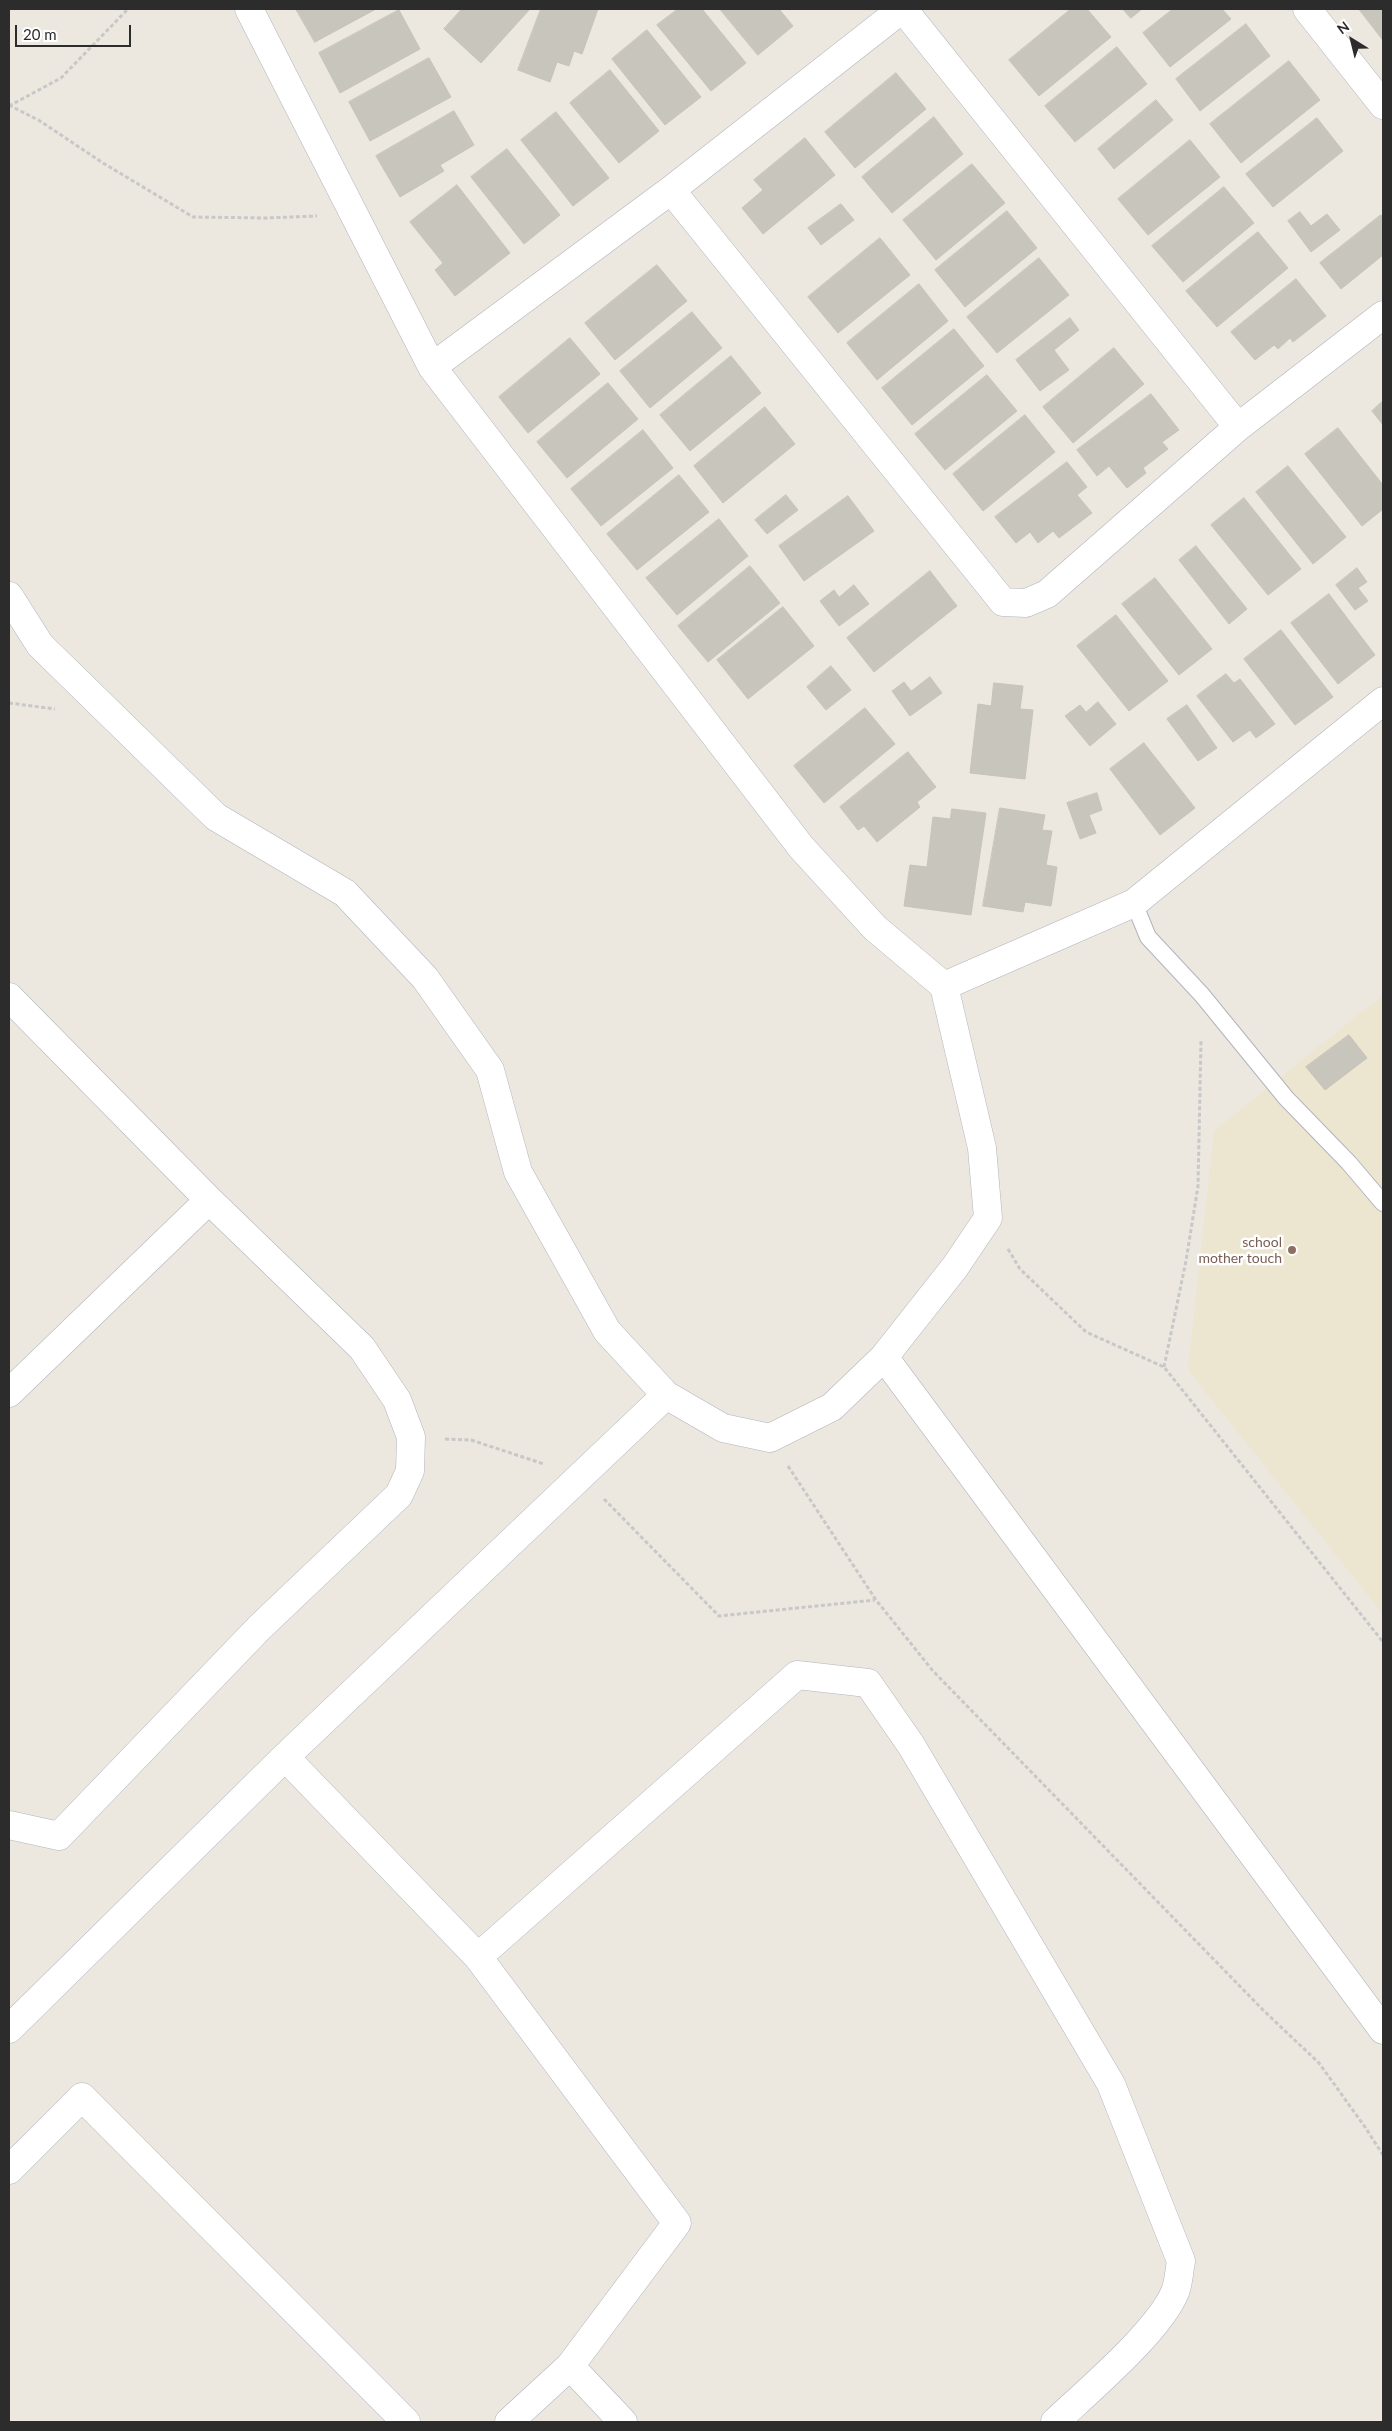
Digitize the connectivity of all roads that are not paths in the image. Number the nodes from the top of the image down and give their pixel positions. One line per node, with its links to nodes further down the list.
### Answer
1 (250, 9): 7 (street)
2 (903, 9): 5 (street); 8 (street)
3 (1307, 9): 4 (street)
4 (1383, 105)
5 (671, 190): 7 (street); 8 (street)
6 (1383, 315): 8 (street)
7 (432, 367): 12 (street)
8 (1238, 427)
9 (9, 596): 18 (street)
10 (1383, 701): 11 (street)
11 (1134, 903): 12 (street); 15 (lane)
12 (944, 986): 16 (street)
13 (9, 997): 14 (street)
14 (209, 1200): 17 (street); 20 (street)
15 (1383, 1203)
16 (884, 1357): 18 (street); 23 (street)
17 (9, 1393)
18 (666, 1395): 19 (street)
19 (285, 1757): 21 (street); 22 (street)
20 (9, 1824)
21 (478, 1956): 25 (street); 29 (street)
22 (9, 2029)
23 (1383, 2030)
24 (9, 2170): 26 (street)
25 (570, 2366): 27 (street); 28 (street)
26 (406, 2422)
27 (509, 2422)
28 (623, 2422)
29 (1055, 2422)

